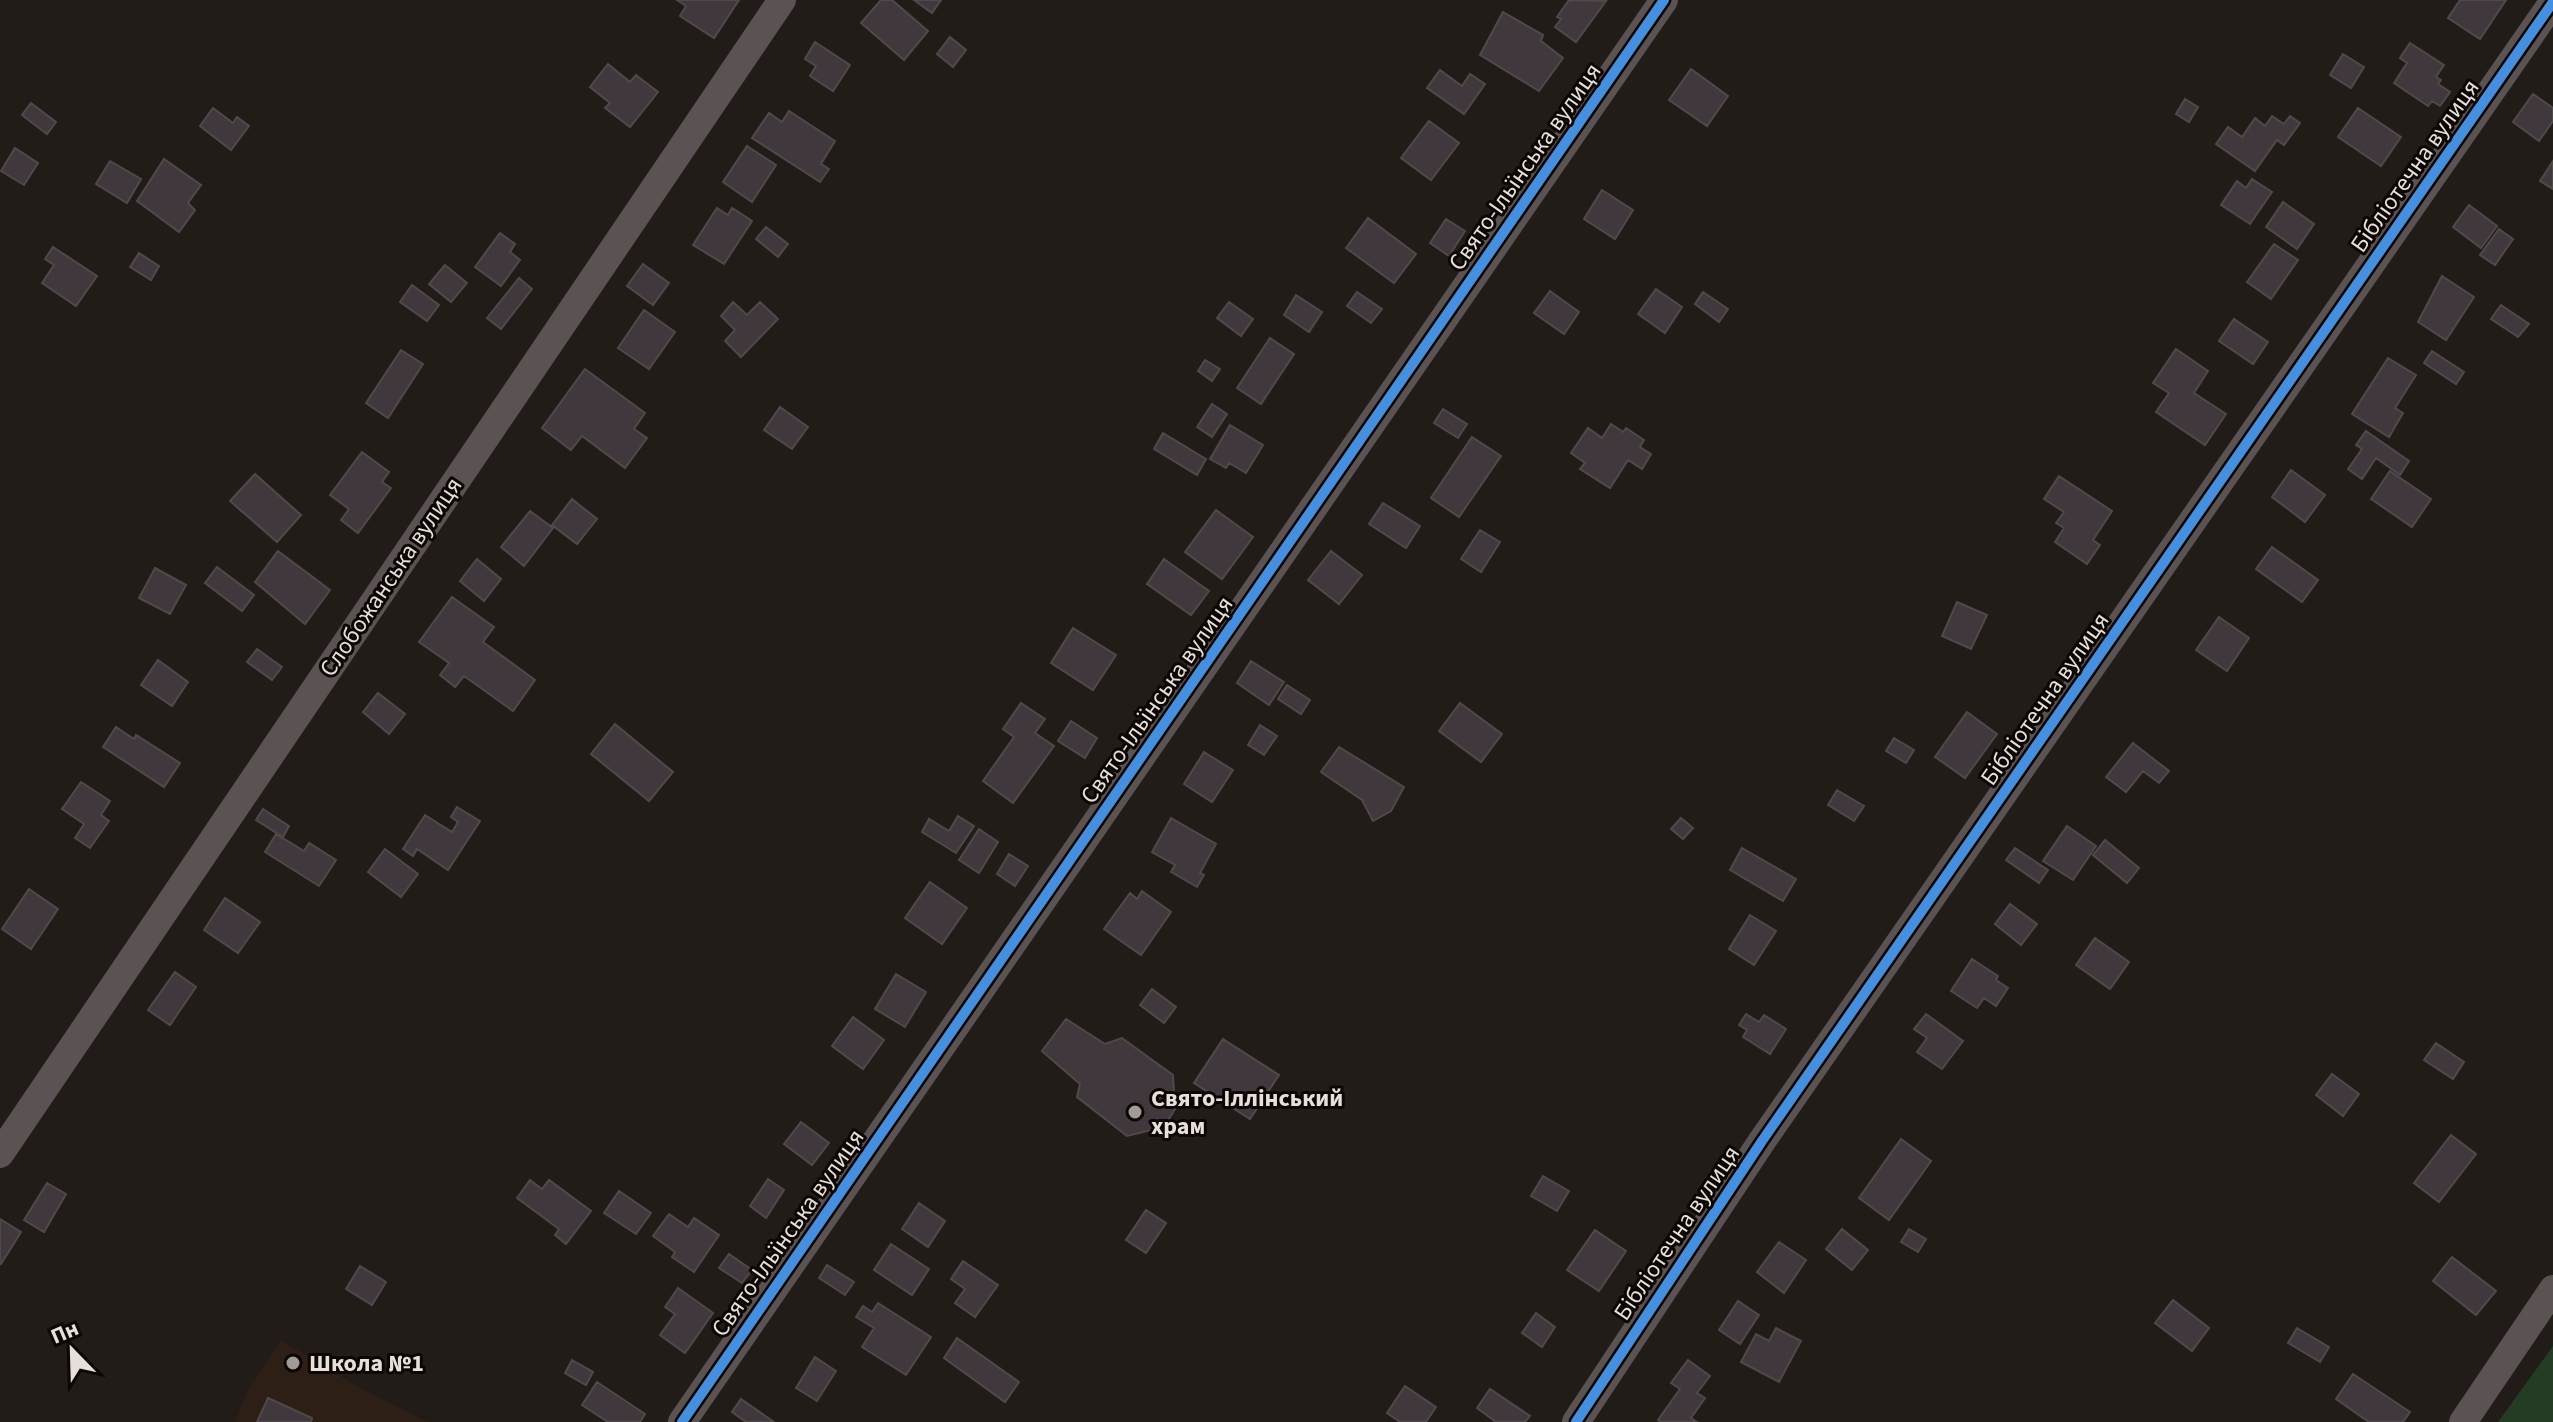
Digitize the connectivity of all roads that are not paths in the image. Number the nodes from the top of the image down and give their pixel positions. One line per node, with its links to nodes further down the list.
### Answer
1 (782, 0): 4 (street, Слобожанська вулиця)
2 (1664, 0): 6 (street, Свято-Ільїнська вулиця)
3 (2553, 2): 7 (street, Бібліотечна вулиця)
4 (0, 1154)
5 (2553, 1289): 8 (street)
6 (682, 1422)
7 (1576, 1422)
8 (2463, 1422)

